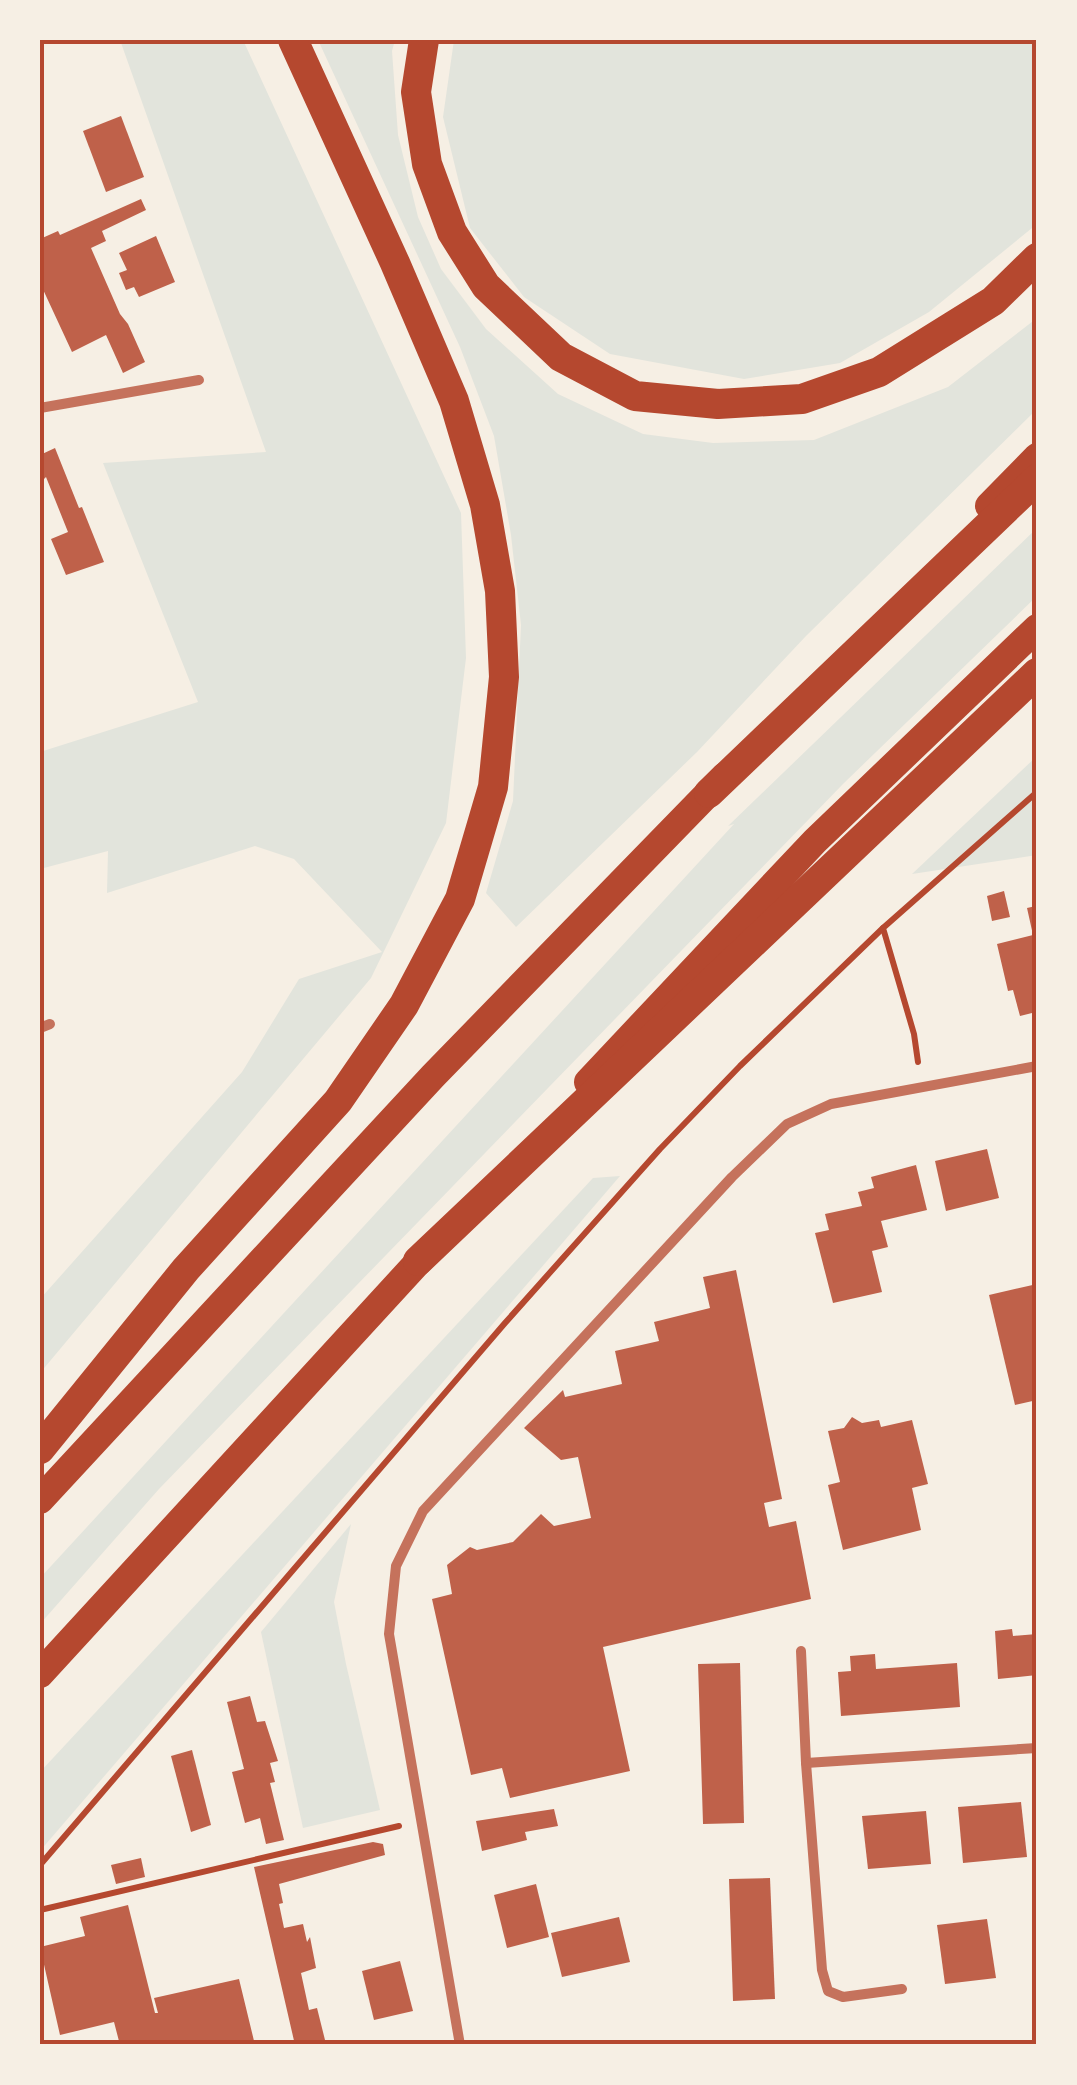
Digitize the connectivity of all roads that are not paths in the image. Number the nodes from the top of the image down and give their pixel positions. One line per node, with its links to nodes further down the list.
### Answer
1 (293, 40): 13 (highway)
2 (424, 40): 3 (highway)
3 (1037, 258)
4 (199, 380): 5 (street)
5 (40, 408)
6 (1037, 457): 10 (highway)
7 (1037, 479): 10 (highway)
8 (1037, 628): 12 (highway)
9 (1037, 674): 12 (highway)
10 (708, 793): 14 (highway)
11 (1037, 1066): 20 (street)
12 (418, 1262): 16 (highway)
13 (40, 1449)
14 (40, 1500)
15 (801, 1651): 18 (street)
16 (40, 1674)
17 (1037, 1748): 18 (street)
18 (806, 1763): 19 (street)
19 (902, 1988)
20 (460, 2045)

